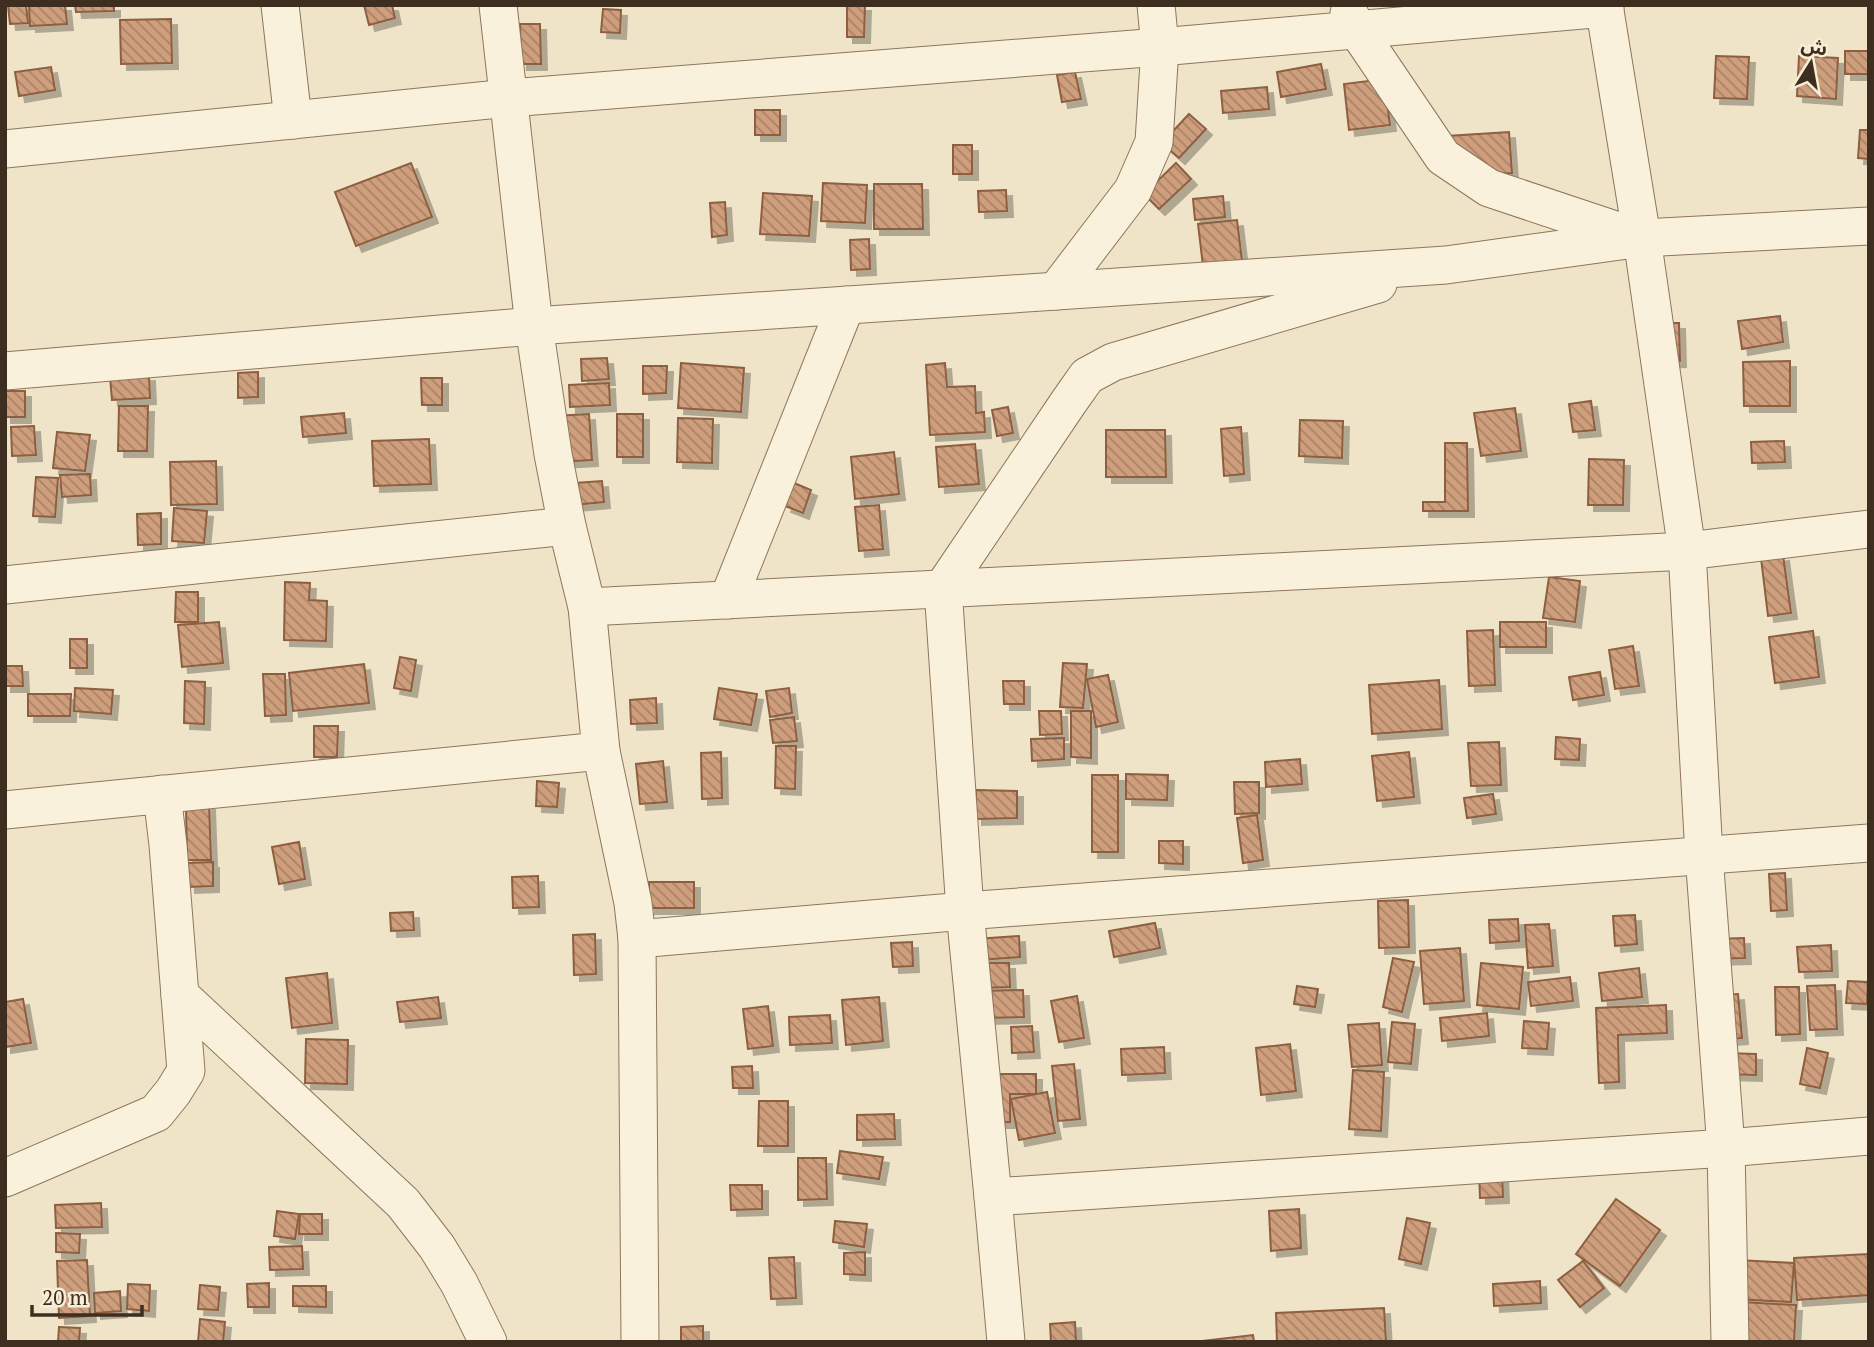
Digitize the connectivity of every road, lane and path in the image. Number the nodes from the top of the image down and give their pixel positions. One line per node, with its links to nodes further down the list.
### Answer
1 (280, 5): 8 (street)
2 (498, 5): 7 (street)
3 (1156, 5): 6 (street)
4 (1604, 7): 5 (street); 11 (street)
5 (1351, 18): 6 (street); 11 (street)
6 (1160, 47): 7 (street); 13 (street)
7 (509, 98): 8 (street); 15 (street)
8 (293, 120): 9 (street)
9 (5, 149)
10 (1869, 226): 11 (street)
11 (1642, 239): 12 (street); 19 (street)
12 (1447, 265): 13 (street); 21 (street)
13 (1056, 291): 14 (street)
14 (846, 305): 15 (street); 22 (street)
15 (534, 326): 16 (street); 17 (street)
16 (5, 371)
17 (567, 526): 20 (street); 23 (street)
18 (1869, 529): 19 (street)
19 (1687, 551): 21 (street); 28 (street)
20 (5, 585)
21 (943, 588): 22 (street); 29 (street)
22 (729, 600): 23 (street)
23 (587, 607): 24 (street)
24 (601, 751): 25 (street); 30 (street)
25 (162, 794): 26 (street); 31 (street)
26 (5, 810)
27 (1869, 843): 28 (street)
28 (1704, 855): 29 (street); 33 (street)
29 (965, 911): 30 (street); 35 (street)
30 (637, 939): 37 (street)
31 (180, 995): 34 (street); 36 (street)
32 (1869, 1136): 33 (street)
33 (1726, 1148): 35 (street); 39 (street)
34 (5, 1178)
35 (993, 1196): 38 (street)
36 (488, 1342)
37 (640, 1342)
38 (1006, 1342)
39 (1730, 1342)

